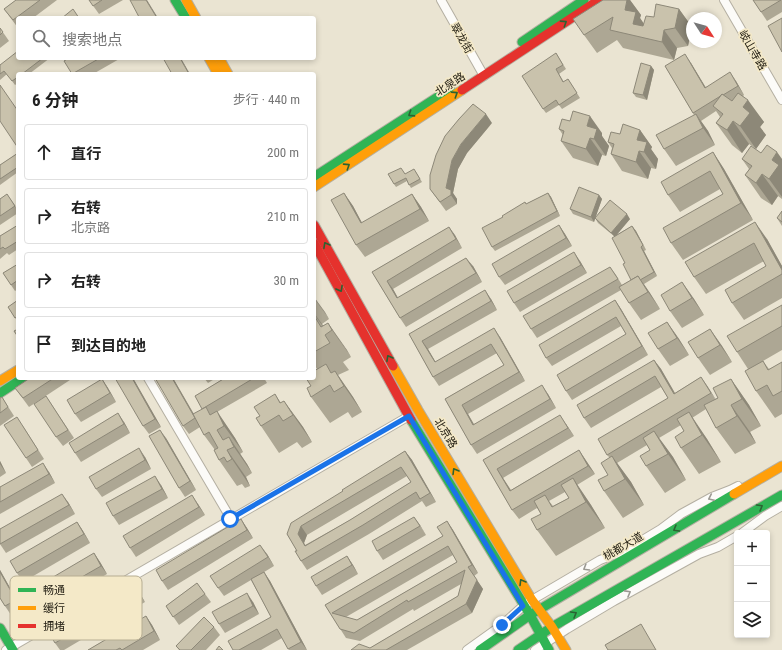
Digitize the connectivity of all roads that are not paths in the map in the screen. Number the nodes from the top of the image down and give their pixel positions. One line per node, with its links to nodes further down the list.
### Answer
1 (175, 0): 7 (main road)
2 (186, 0): 8 (main road)
3 (441, 0): 13 (street, 翠龙街)
4 (584, 0): 13 (main road, 北泉路)
5 (599, 0): 13 (main road, 北泉路, one-way to 5)
6 (724, 0): 14 (street, 岐山寺路)
7 (185, 16)
8 (195, 16)
9 (210, 60): 11 (main road)
10 (220, 60): 12 (main road)
11 (217, 72)
12 (227, 72)
13 (482, 72): 15 (main road, 北泉路, one-way to 15); 16 (main road, 北泉路, one-way to 13)
14 (782, 100)
15 (316, 176)
16 (316, 186)
17 (316, 228): 33 (main road, 北京路, one-way to 17)
18 (316, 247): 24 (main road, 北京路, one-way to 24)
19 (16, 371): 22 (main road)
20 (20, 380): 23 (main road)
21 (149, 380): 29 (street)
22 (0, 381)
23 (0, 393)
24 (409, 416): 29 (street); 34 (main road, 北京路)
25 (782, 460): 33 (street, one-way to 33)
26 (782, 466): 35 (main road, 桃都大道, one-way to 35)
27 (782, 494): 37 (main road, one-way to 27)
28 (782, 506): 30 (street)
29 (230, 519): 32 (street)
30 (746, 530)
31 (734, 538): 40 (street, one-way to 31)
32 (134, 576)
33 (532, 600): 34 (street); 35 (main road, 北京路)
34 (523, 606): 36 (main road, 北京路); 44 (street)
35 (540, 609): 36 (main road, 桃都大道); 37 (main road, 北京路)
36 (530, 615): 39 (main road, 北京路); 45 (main road, 桃都大道)
37 (552, 627): 39 (main road); 40 (main road, 北京路)
38 (0, 628): 43 (main road)
39 (540, 634): 42 (main road, 北京路); 46 (main road)
40 (557, 635): 42 (street); 48 (main road, 北京路)
41 (25, 640): 43 (street)
42 (547, 647): 47 (street)
43 (10, 649)
44 (467, 650)
45 (480, 650)
46 (518, 650)
47 (535, 650)
48 (566, 650)

